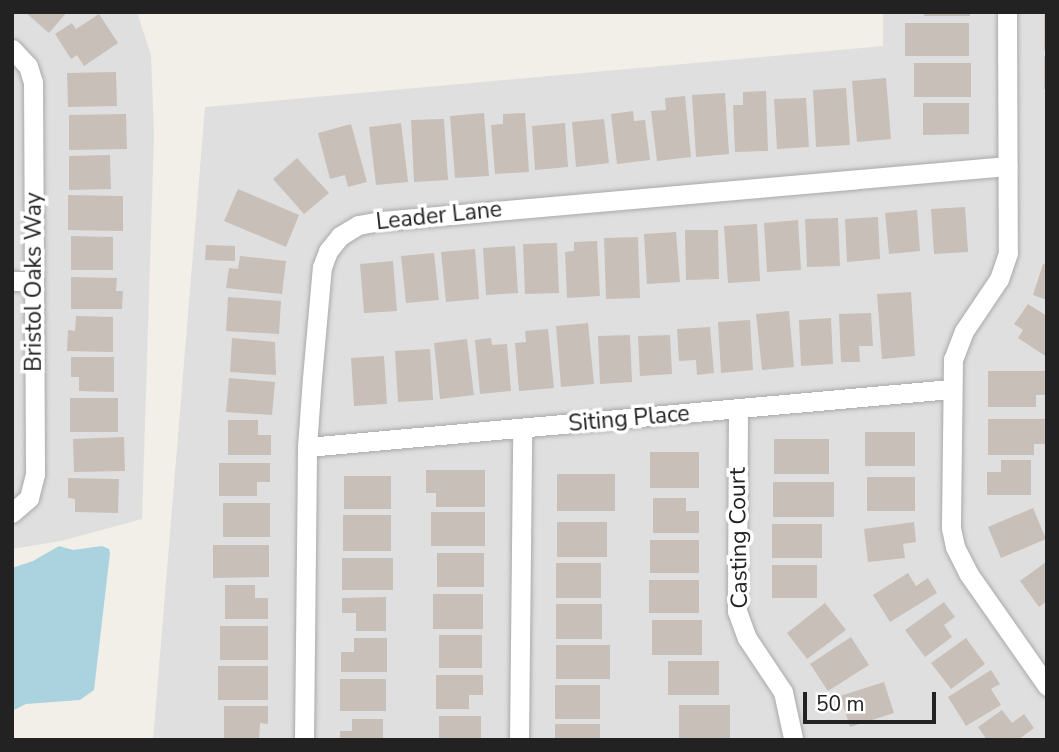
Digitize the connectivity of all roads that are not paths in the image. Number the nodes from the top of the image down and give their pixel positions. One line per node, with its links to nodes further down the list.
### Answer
1 (1007, 12): 3 (street)
2 (12, 49): 5 (street, Bristol Oaks Way)
3 (1008, 166): 6 (street); 9 (street, Leader Lane)
4 (12, 281): 5 (street)
5 (34, 281): 10 (street, Bristol Oaks Way)
6 (951, 389): 7 (street, Siting Place); 11 (street)
7 (738, 409): 8 (street, Siting Place); 12 (street, Casting Court)
8 (522, 428): 9 (street, Siting Place); 14 (street)
9 (307, 447): 13 (street, Leader Lane)
10 (12, 513)
11 (1047, 686)
12 (793, 738)
13 (304, 740)
14 (519, 740)

